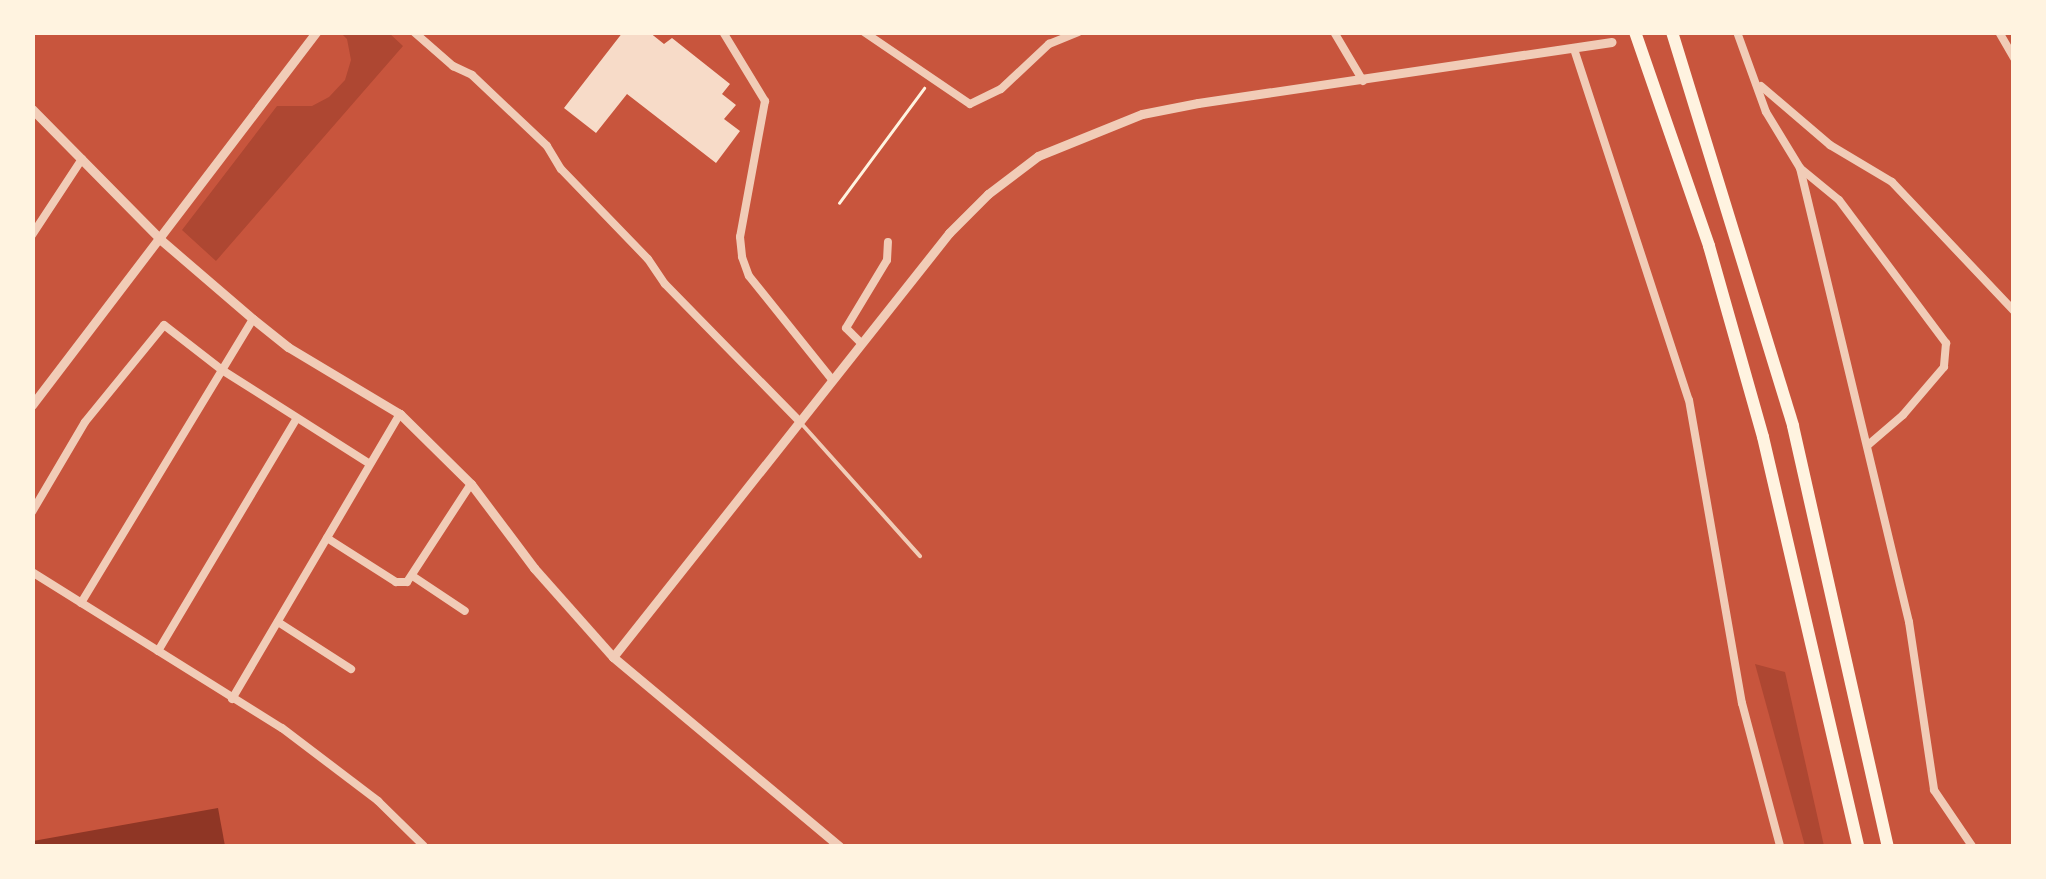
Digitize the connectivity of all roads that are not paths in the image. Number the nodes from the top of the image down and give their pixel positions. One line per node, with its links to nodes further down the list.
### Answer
1 (316, 32): 20 (street)
2 (414, 32): 30 (street)
3 (723, 32): 26 (street)
4 (864, 32): 5 (street)
5 (1078, 32)
6 (1334, 32): 14 (street)
7 (1635, 32): 49 (highway)
8 (1672, 32): 50 (highway)
9 (1737, 32): 15 (street)
10 (1999, 32): 13 (street)
11 (1612, 42): 12 (street)
12 (1574, 48): 14 (street); 48 (street)
13 (2014, 58)
14 (1363, 81): 24 (street)
15 (1758, 83): 18 (street); 22 (street)
16 (32, 109): 17 (street)
17 (82, 160): 19 (street); 20 (street)
18 (1800, 168): 31 (street); 31 (street)
19 (32, 236)
20 (161, 240): 23 (street); 27 (street)
21 (888, 242): 24 (street)
22 (2014, 310)
23 (253, 319): 25 (street); 28 (street)
24 (860, 343): 26 (street)
25 (222, 370): 29 (street); 34 (street); 39 (street)
26 (833, 381): 30 (street)
27 (32, 405)
28 (400, 414): 32 (street); 33 (street)
29 (298, 418): 32 (street); 42 (street)
30 (800, 422): 36 (lane); 43 (street)
31 (1868, 445): 51 (street)
32 (370, 464): 35 (street)
33 (472, 484): 38 (street); 43 (street)
34 (32, 512)
35 (327, 538): 38 (street); 41 (street)
36 (920, 556)
37 (32, 572): 39 (street)
38 (414, 577): 40 (street)
39 (81, 603): 42 (street)
40 (465, 611)
41 (278, 622): 44 (street); 45 (street)
42 (158, 651): 45 (street)
43 (613, 656): 47 (street)
44 (351, 669)
45 (232, 698): 46 (street)
46 (424, 846)
47 (839, 846)
48 (1780, 846)
49 (1858, 846)
50 (1888, 846)
51 (1972, 846)

